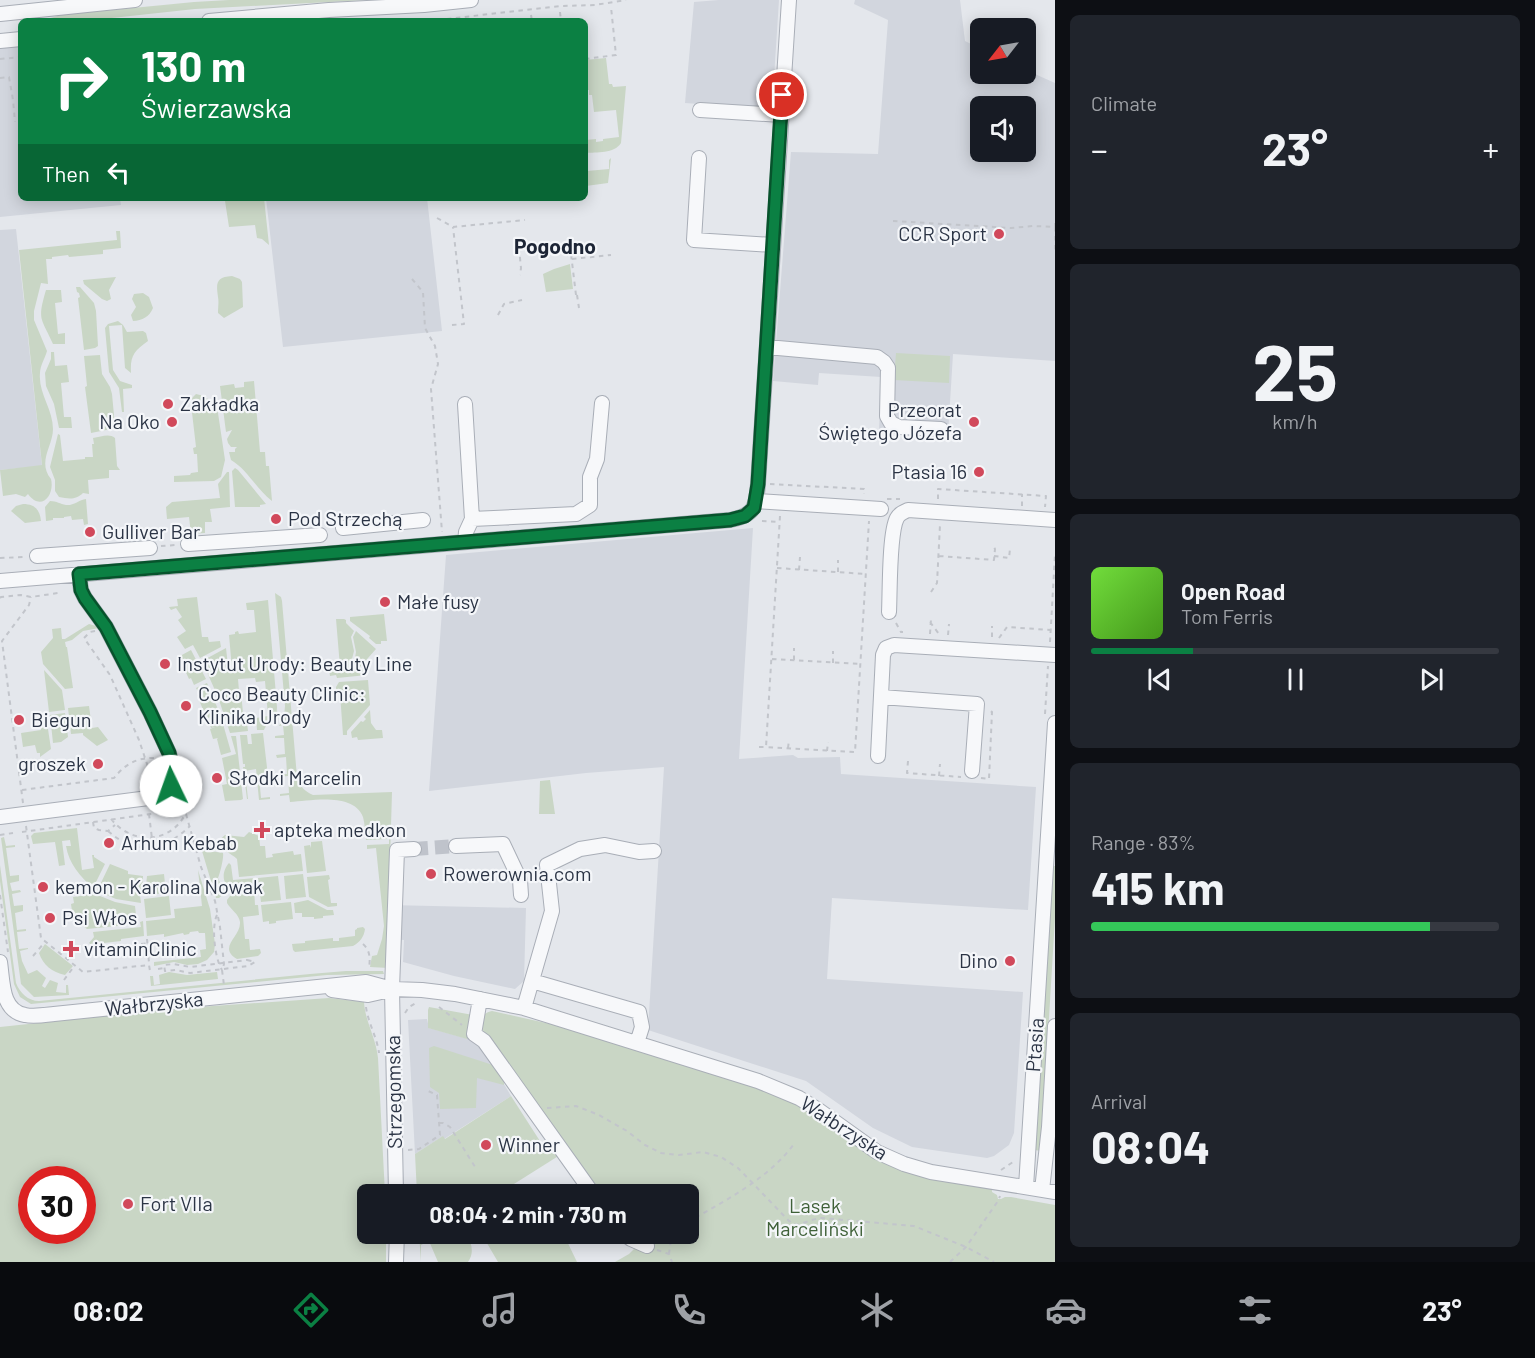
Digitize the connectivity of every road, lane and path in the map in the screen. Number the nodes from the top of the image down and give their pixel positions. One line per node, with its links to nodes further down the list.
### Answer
1 (135, 0): 9 (street)
2 (471, 0): 11 (street)
3 (587, 0): 6 (path)
4 (626, 0): 6 (path)
5 (789, 0): 22 (street)
6 (588, 5): 12 (path)
7 (611, 7): 19 (path)
8 (560, 12): 14 (path)
9 (0, 14)
10 (531, 15): 13 (path)
11 (241, 18)
12 (455, 18)
13 (532, 18)
14 (561, 18)
15 (18, 39): 16 (street)
16 (0, 41)
17 (18, 57): 18 (path)
18 (0, 59)
19 (588, 59)
20 (0, 78): 23 (path)
21 (700, 110): 22 (street)
22 (781, 115): 31 (street)
23 (15, 122)
24 (699, 158): 31 (street)
25 (437, 218): 29 (path)
26 (525, 220): 29 (path)
27 (893, 221): 30 (path)
28 (1055, 223): 30 (path)
29 (453, 227): 42 (path)
30 (1055, 227): 33 (path)
31 (773, 245): 45 (street)
32 (519, 248): 37 (path)
33 (1055, 252)
34 (611, 255): 35 (path)
35 (579, 258): 36 (path); 36 (path)
36 (572, 259): 40 (path)
37 (520, 275)
38 (412, 279): 70 (path)
39 (522, 300): 41 (path)
40 (579, 308)
41 (498, 315)
42 (464, 324): 43 (path); 44 (path)
43 (469, 324)
44 (452, 326)
45 (766, 348): 48 (street); 49 (street)
46 (602, 403): 58 (street)
47 (465, 404): 58 (street)
48 (940, 429)
49 (758, 484): 50 (path); 52 (street)
50 (782, 484): 53 (path); 56 (path)
51 (1022, 494): 54 (path); 55 (path); 57 (path)
52 (756, 501): 53 (street); 68 (street)
53 (781, 502): 56 (street); 63 (path)
54 (937, 502)
55 (1022, 507)
56 (875, 508): 84 (path)
57 (1045, 509)
58 (472, 519): 68 (street)
59 (940, 519): 66 (path)
60 (423, 520): 64 (street)
61 (1055, 520): 89 (street)
62 (762, 521): 63 (path)
63 (780, 522): 80 (path)
64 (344, 528)
65 (320, 536): 69 (street)
66 (939, 541): 67 (path); 75 (path)
67 (945, 541)
68 (465, 542): 70 (street)
69 (188, 544): 72 (path)
70 (443, 544): 83 (street)
71 (992, 544): 76 (path)
72 (150, 548): 74 (street)
73 (1010, 549): 76 (path)
74 (37, 556): 78 (path)
75 (939, 556): 76 (path); 87 (path)
76 (994, 556)
77 (800, 557): 81 (path)
78 (0, 558)
79 (838, 560): 82 (path)
80 (777, 568): 81 (path); 101 (path)
81 (799, 570): 82 (path)
82 (838, 572): 84 (path)
83 (79, 574): 85 (street); 92 (street)
84 (866, 574): 104 (path)
85 (0, 581)
86 (57, 584): 88 (path)
87 (931, 592)
88 (0, 598)
89 (892, 618): 94 (path)
90 (949, 624): 97 (path)
91 (992, 626): 93 (path)
92 (106, 627): 118 (path); 119 (street)
93 (1050, 630)
94 (907, 632)
95 (922, 633): 96 (path)
96 (930, 633): 96 (path)
97 (948, 634)
98 (794, 648): 102 (path)
99 (833, 651): 103 (path)
100 (1055, 655): 105 (street)
101 (772, 659): 102 (path); 112 (path)
102 (794, 660): 103 (path)
103 (833, 663): 104 (path)
104 (860, 664): 114 (path)
105 (880, 697): 115 (street); 121 (street)
106 (991, 723): 107 (path)
107 (997, 723)
108 (1055, 723): 182 (street, Ptasia)
109 (789, 740): 113 (path)
110 (828, 742): 114 (path)
111 (759, 747): 112 (path)
112 (766, 747): 113 (path)
113 (788, 748): 114 (path)
114 (827, 751)
115 (878, 756)
116 (989, 756): 117 (path)
117 (995, 757)
118 (146, 758): 119 (path); 123 (path); 124 (path)
119 (171, 764): 123 (street)
120 (940, 764): 122 (path)
121 (972, 771)
122 (939, 776)
123 (171, 786): 128 (street)
124 (22, 790)
125 (191, 797): 126 (path)
126 (187, 808): 127 (path); 129 (path)
127 (186, 814): 132 (path); 133 (path)
128 (0, 817)
129 (111, 819): 130 (path); 131 (path)
130 (93, 822): 134 (path); 135 (path)
131 (115, 825): 134 (path); 136 (path)
132 (190, 826): 139 (path); 146 (path)
133 (172, 830): 136 (path); 139 (path)
134 (108, 831): 140 (path)
135 (22, 832)
136 (125, 832): 140 (path)
137 (12, 833): 138 (path)
138 (0, 835)
139 (178, 837): 140 (path)
140 (121, 841)
141 (456, 846): 145 (street)
142 (414, 849): 166 (street)
143 (654, 851): 165 (street)
144 (0, 895): 154 (path)
145 (521, 895)
146 (218, 913): 156 (path); 157 (path)
147 (147, 939): 151 (path)
148 (45, 942): 153 (path)
149 (152, 943): 151 (path)
150 (141, 944): 151 (path)
151 (147, 944): 155 (path)
152 (363, 944): 161 (path)
153 (33, 956)
154 (4, 961): 166 (street, Wałbrzyska)
155 (149, 964)
156 (218, 964): 157 (path); 159 (path); 162 (path)
157 (224, 964): 162 (path); 162 (path)
158 (75, 965): 163 (path)
159 (164, 968): 160 (path); 162 (path)
160 (158, 969)
161 (369, 969)
162 (222, 970): 164 (path)
163 (64, 980)
164 (223, 981)
165 (532, 981): 169 (street); 172 (street)
166 (392, 989): 167 (street, Wałbrzyska); 179 (street, Strzegomska)
167 (480, 999): 169 (street, Wałbrzyska); 171 (street)
168 (439, 1006): 171 (path)
169 (524, 1008): 172 (street, Wałbrzyska)
170 (1055, 1026): 183 (street, Ptasia)
171 (474, 1034): 174 (street)
172 (638, 1043): 182 (street, Wałbrzyska)
173 (426, 1090): 175 (path)
174 (532, 1108): 180 (street); 181 (path)
175 (439, 1123): 177 (path); 178 (path)
176 (794, 1144): 181 (path)
177 (408, 1150)
178 (477, 1170)
179 (396, 1184)
180 (586, 1184)
181 (752, 1184): 185 (path); 190 (path)
182 (1026, 1187): 183 (street, Wałbrzyska)
183 (1048, 1191)
184 (1001, 1193): 190 (path)
185 (699, 1215)
186 (397, 1244): 192 (street)
187 (642, 1244): 189 (street)
188 (670, 1244): 191 (path)
189 (647, 1246): 191 (path)
190 (966, 1247): 194 (path); 195 (path)
191 (669, 1254): 193 (path)
192 (396, 1262)
193 (672, 1262)
194 (950, 1262)
195 (994, 1262)

